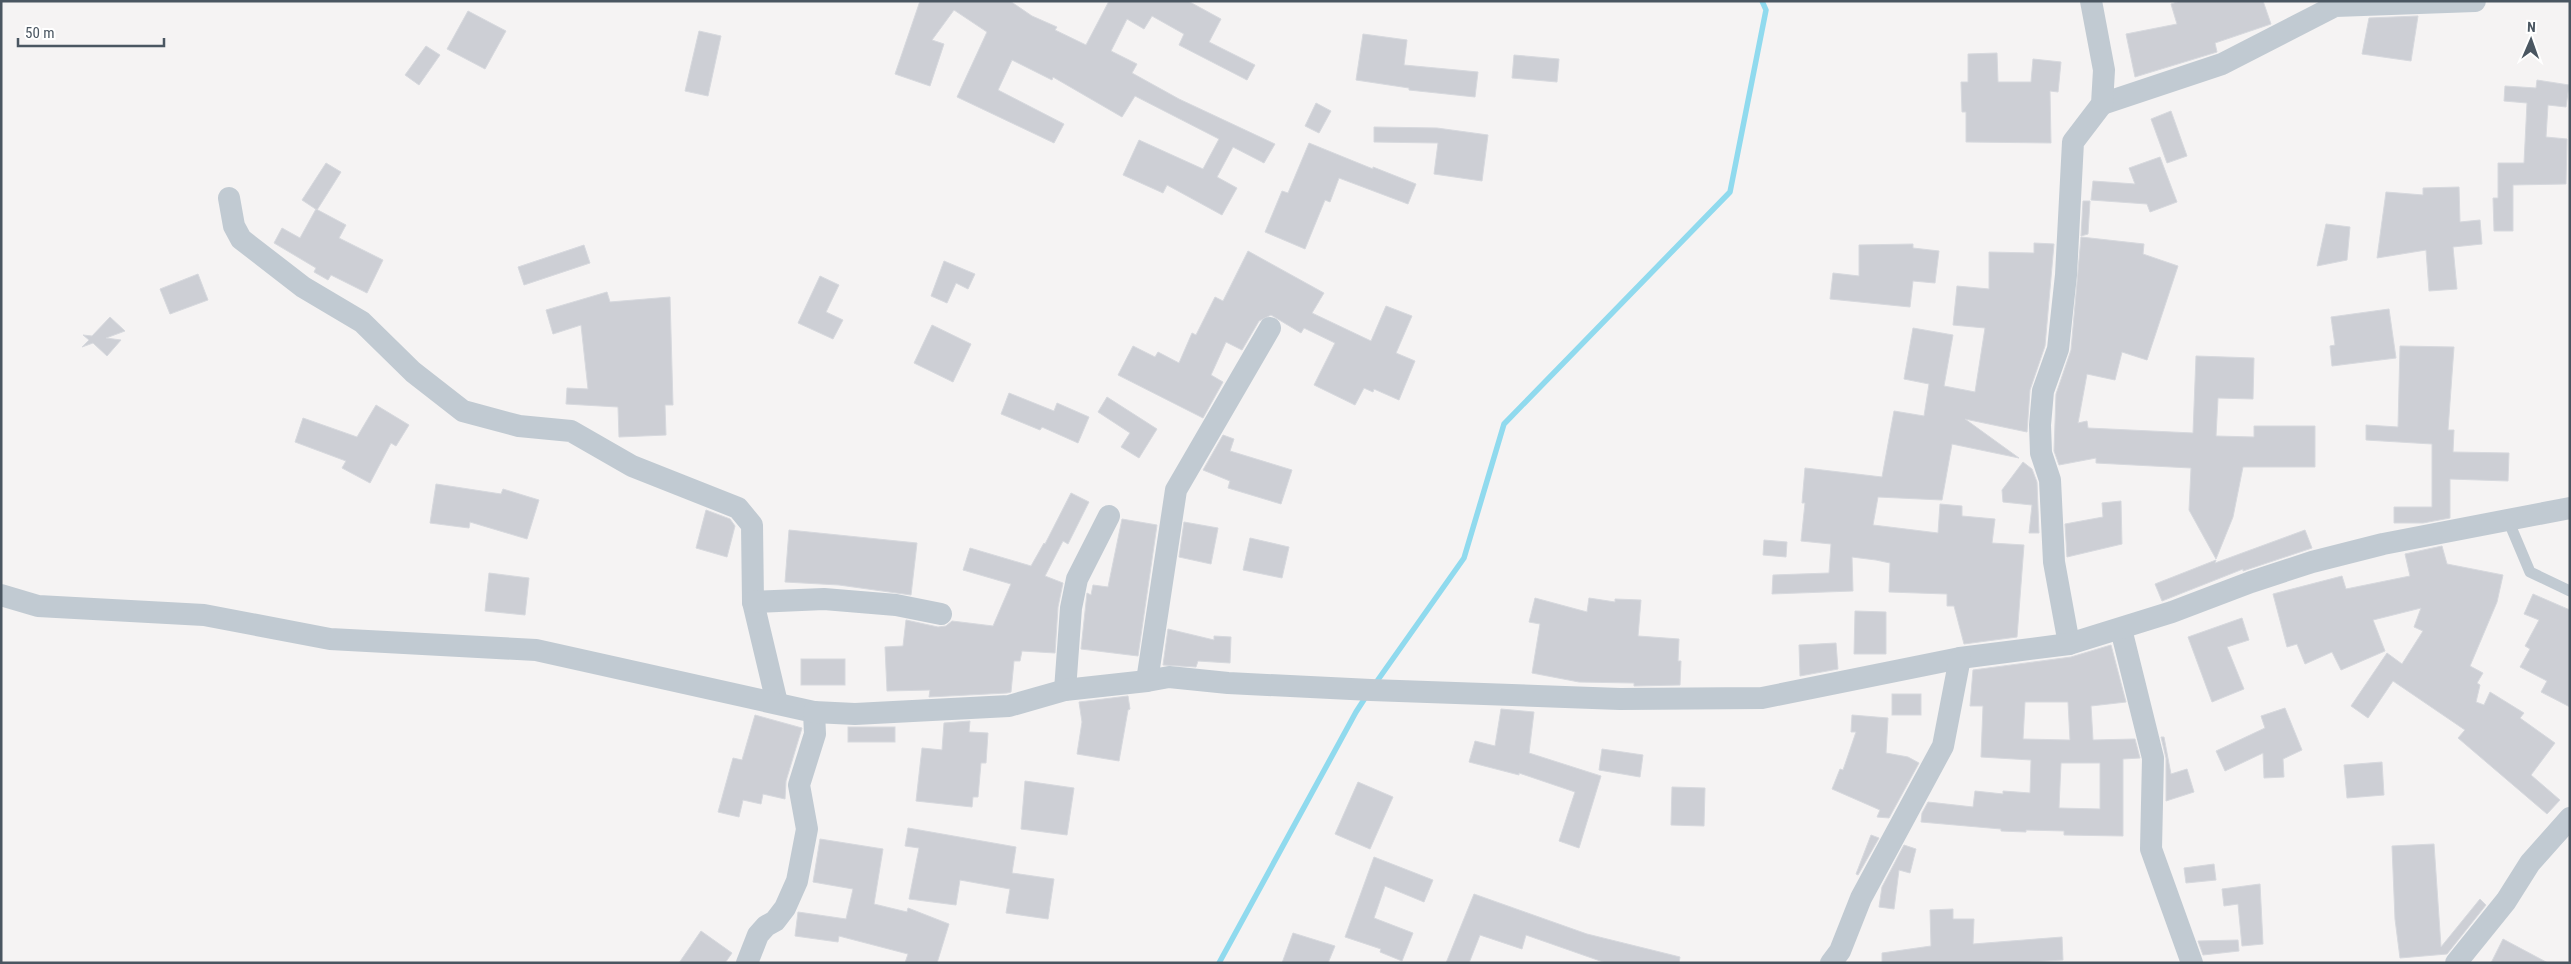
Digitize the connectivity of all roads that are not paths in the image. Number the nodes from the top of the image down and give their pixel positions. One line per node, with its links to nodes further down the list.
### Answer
1 (2092, 1): 3 (street)
2 (2474, 1): 3 (street)
3 (2102, 104): 14 (street)
4 (229, 198): 11 (street)
5 (1270, 328): 16 (street)
6 (2570, 508): 8 (street)
7 (1110, 516): 17 (street)
8 (2508, 520): 9 (lane); 13 (street)
9 (2570, 591)
10 (1, 595): 18 (street)
11 (753, 602): 12 (street); 18 (street)
12 (941, 614)
13 (2121, 629): 14 (street); 23 (street)
14 (2070, 644): 15 (street)
15 (1960, 658): 16 (street); 22 (street)
16 (1148, 681): 17 (street)
17 (1065, 690): 19 (street)
18 (777, 703): 19 (street)
19 (814, 712): 21 (street)
20 (2570, 818): 24 (street)
21 (747, 963)
22 (1831, 963)
23 (2192, 963)
24 (2456, 963)

